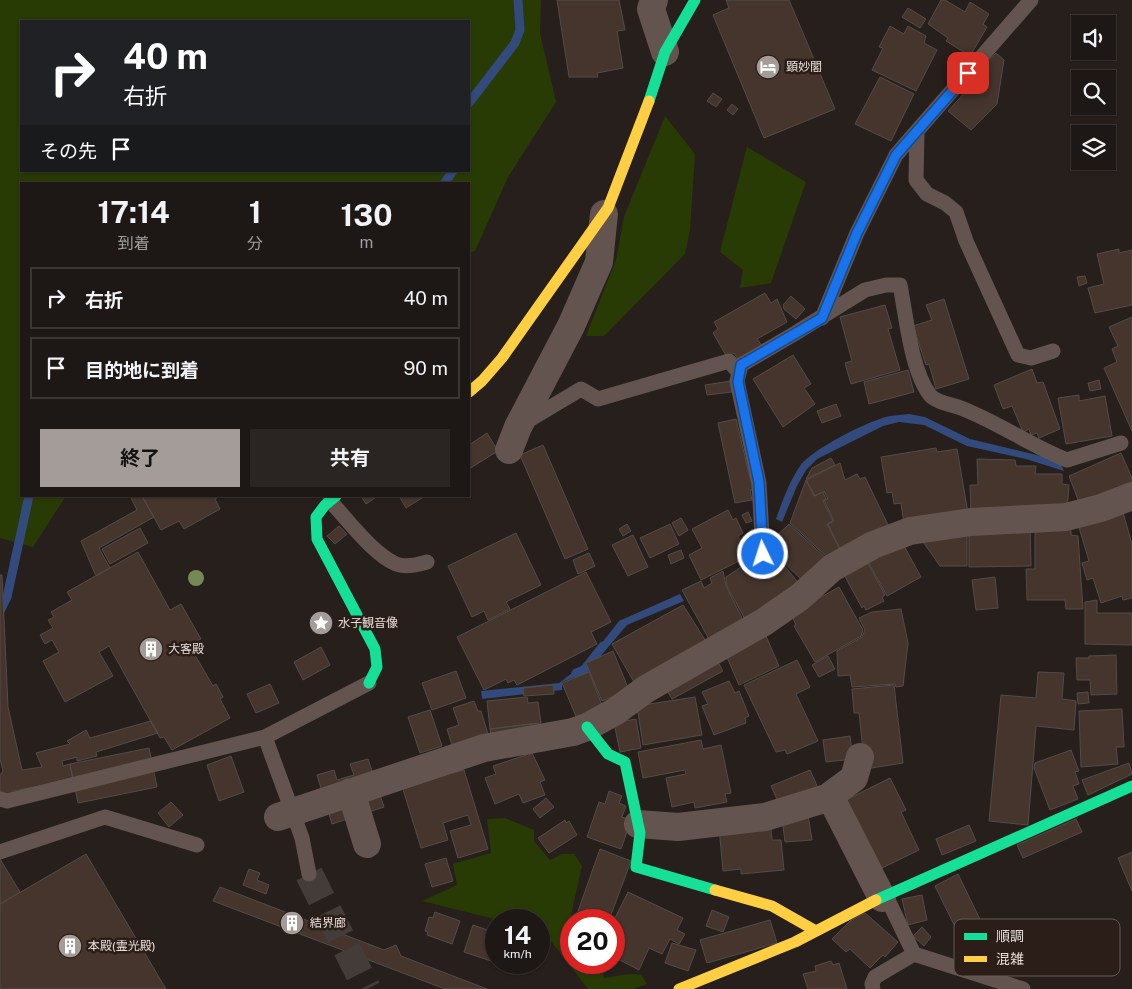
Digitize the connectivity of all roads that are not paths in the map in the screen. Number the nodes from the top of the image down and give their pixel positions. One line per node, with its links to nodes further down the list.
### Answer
1 (654, 0): 4 (street)
2 (695, 0): 4 (street)
3 (1031, 0): 5 (lane)
4 (665, 52): 6 (street)
5 (917, 131): 7 (lane); 8 (lane)
6 (604, 214): 10 (street); 11 (street)
7 (822, 318): 9 (lane); 12 (lane)
8 (1053, 351)
9 (739, 373): 11 (lane); 15 (lane)
10 (470, 391)
11 (514, 438)
12 (1121, 443)
13 (1132, 496): 18 (street)
14 (333, 499): 16 (lane); 17 (street)
15 (763, 554)
16 (427, 562)
17 (369, 683): 19 (lane)
18 (587, 727): 22 (street); 26 (street)
19 (264, 737): 24 (lane); 25 (lane)
20 (860, 757): 23 (street)
21 (1132, 786): 31 (street)
22 (351, 792): 25 (street); 27 (street)
23 (830, 796): 26 (street); 31 (street)
24 (0, 799)
25 (285, 815): 30 (lane)
26 (638, 824): 32 (street)
27 (367, 844)
28 (198, 845): 29 (lane)
29 (0, 852)
30 (309, 874)
31 (884, 897): 32 (street); 33 (lane)
32 (816, 931): 36 (street)
33 (914, 954): 34 (lane); 37 (lane)
34 (954, 967)
35 (983, 976): 38 (lane)
36 (679, 989)
37 (873, 989)
38 (1023, 989)

